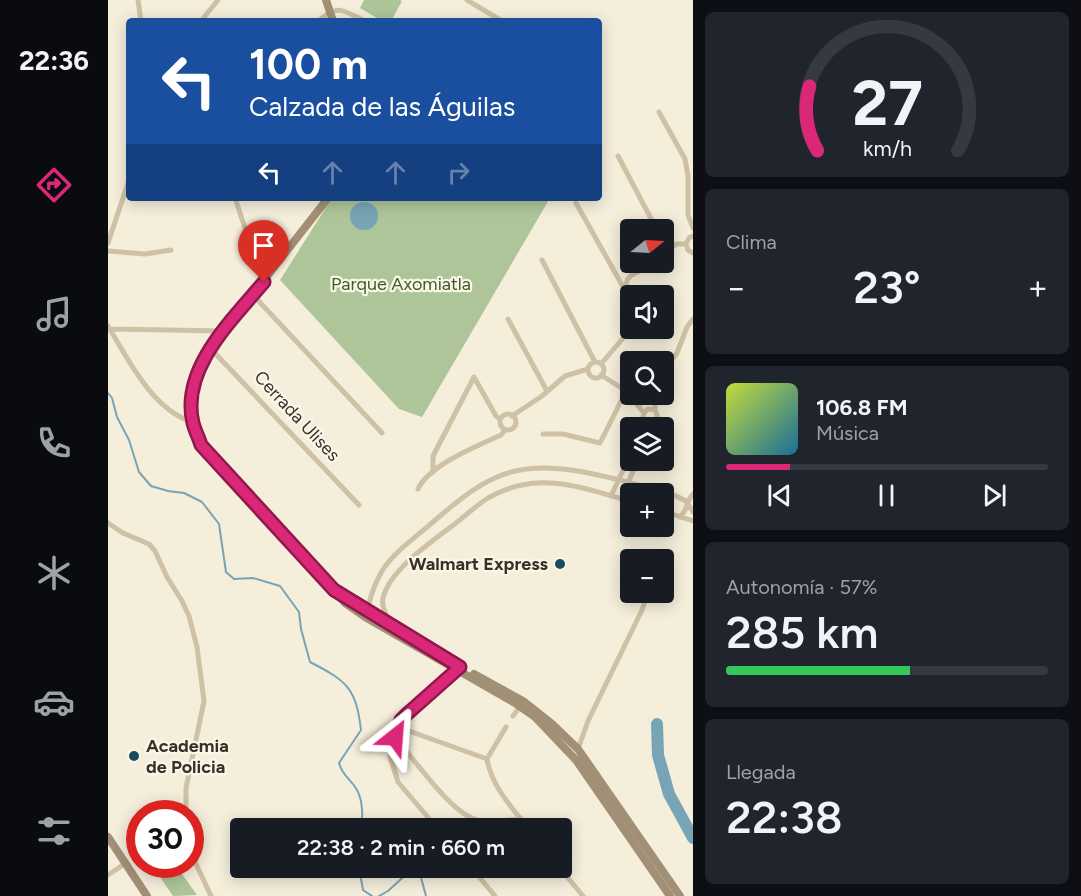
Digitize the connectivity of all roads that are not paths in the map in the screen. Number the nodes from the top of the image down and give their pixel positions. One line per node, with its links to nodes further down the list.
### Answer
1 (138, 0): 6 (street)
2 (218, 0): 7 (street)
3 (326, 0): 5 (main road)
4 (468, 0): 11 (street)
5 (330, 11): 8 (street); 9 (main road); 10 (street)
6 (141, 18)
7 (203, 18)
8 (322, 18)
9 (332, 18)
10 (358, 18)
11 (497, 18)
12 (659, 112): 19 (street)
13 (618, 156): 18 (street)
14 (126, 189): 21 (street)
15 (236, 201): 28 (street)
16 (326, 201): 28 (main road)
17 (576, 202): 29 (street)
18 (651, 219)
19 (693, 228)
20 (693, 236): 22 (street)
21 (108, 243)
22 (686, 244): 23 (street); 26 (street)
23 (674, 246)
24 (171, 250): 25 (street)
25 (108, 251)
26 (693, 253)
27 (542, 260): 38 (street)
28 (264, 282): 30 (main road)
29 (622, 285)
30 (253, 295): 34 (main road); 54 (street)
31 (508, 319): 42 (street)
32 (693, 319): 37 (street)
33 (109, 328): 34 (street); 52 (street)
34 (224, 331): 36 (main road)
35 (622, 339): 38 (street)
36 (212, 349): 52 (main road); 69 (street, Cerrada Ulises)
37 (674, 357)
38 (598, 363): 39 (street); 40 (street)
39 (588, 369): 40 (street); 42 (street)
40 (601, 375): 41 (street)
41 (620, 387)
42 (547, 391): 48 (street)
43 (620, 403): 55 (street)
44 (637, 405): 47 (street)
45 (655, 405): 46 (street)
46 (655, 410): 47 (street); 50 (street)
47 (644, 413): 49 (street)
48 (512, 416): 51 (street); 53 (street)
49 (643, 417)
50 (658, 417)
51 (500, 419): 53 (street); 59 (street)
52 (193, 422): 75 (main road)
53 (505, 430): 59 (street)
54 (382, 433)
55 (543, 434)
56 (622, 471): 61 (street)
57 (624, 471): 60 (street)
58 (632, 471): 60 (street)
59 (433, 472): 63 (street)
60 (631, 474): 62 (street)
61 (617, 480): 62 (street); 66 (street); 76 (street)
62 (627, 483)
63 (418, 489)
64 (693, 494): 68 (street)
65 (674, 495): 68 (street)
66 (611, 496): 67 (street); 77 (street)
67 (620, 499)
68 (686, 501): 70 (street); 72 (street)
69 (359, 505)
70 (693, 512)
71 (674, 515): 72 (street)
72 (680, 517): 73 (street)
73 (693, 521)
74 (108, 523): 90 (street)
75 (334, 590): 79 (main road); 81 (main road)
76 (371, 595): 77 (street); 79 (street)
77 (382, 601): 80 (street)
78 (644, 603): 87 (street)
79 (367, 612): 80 (main road)
80 (391, 625): 81 (main road)
81 (460, 669): 82 (main road); 84 (street)
82 (521, 704): 83 (street); 87 (main road); 89 (main road)
83 (513, 716)
84 (398, 727): 86 (street); 88 (street)
85 (506, 727): 88 (street)
86 (395, 737): 91 (street); 92 (street)
87 (578, 749): 89 (street); 106 (main road)
88 (487, 759): 93 (street)
89 (576, 760): 105 (main road)
90 (186, 800)
91 (429, 818)
92 (472, 818)
93 (520, 818)
94 (108, 837): 95 (main road)
95 (126, 864): 96 (street)
96 (108, 875)
97 (135, 878): 101 (main road)
98 (203, 878): 102 (street)
99 (480, 878): 103 (street)
100 (568, 878): 104 (street)
101 (147, 896)
102 (211, 896)
103 (495, 896)
104 (583, 896)
105 (670, 896)
106 (680, 896)

